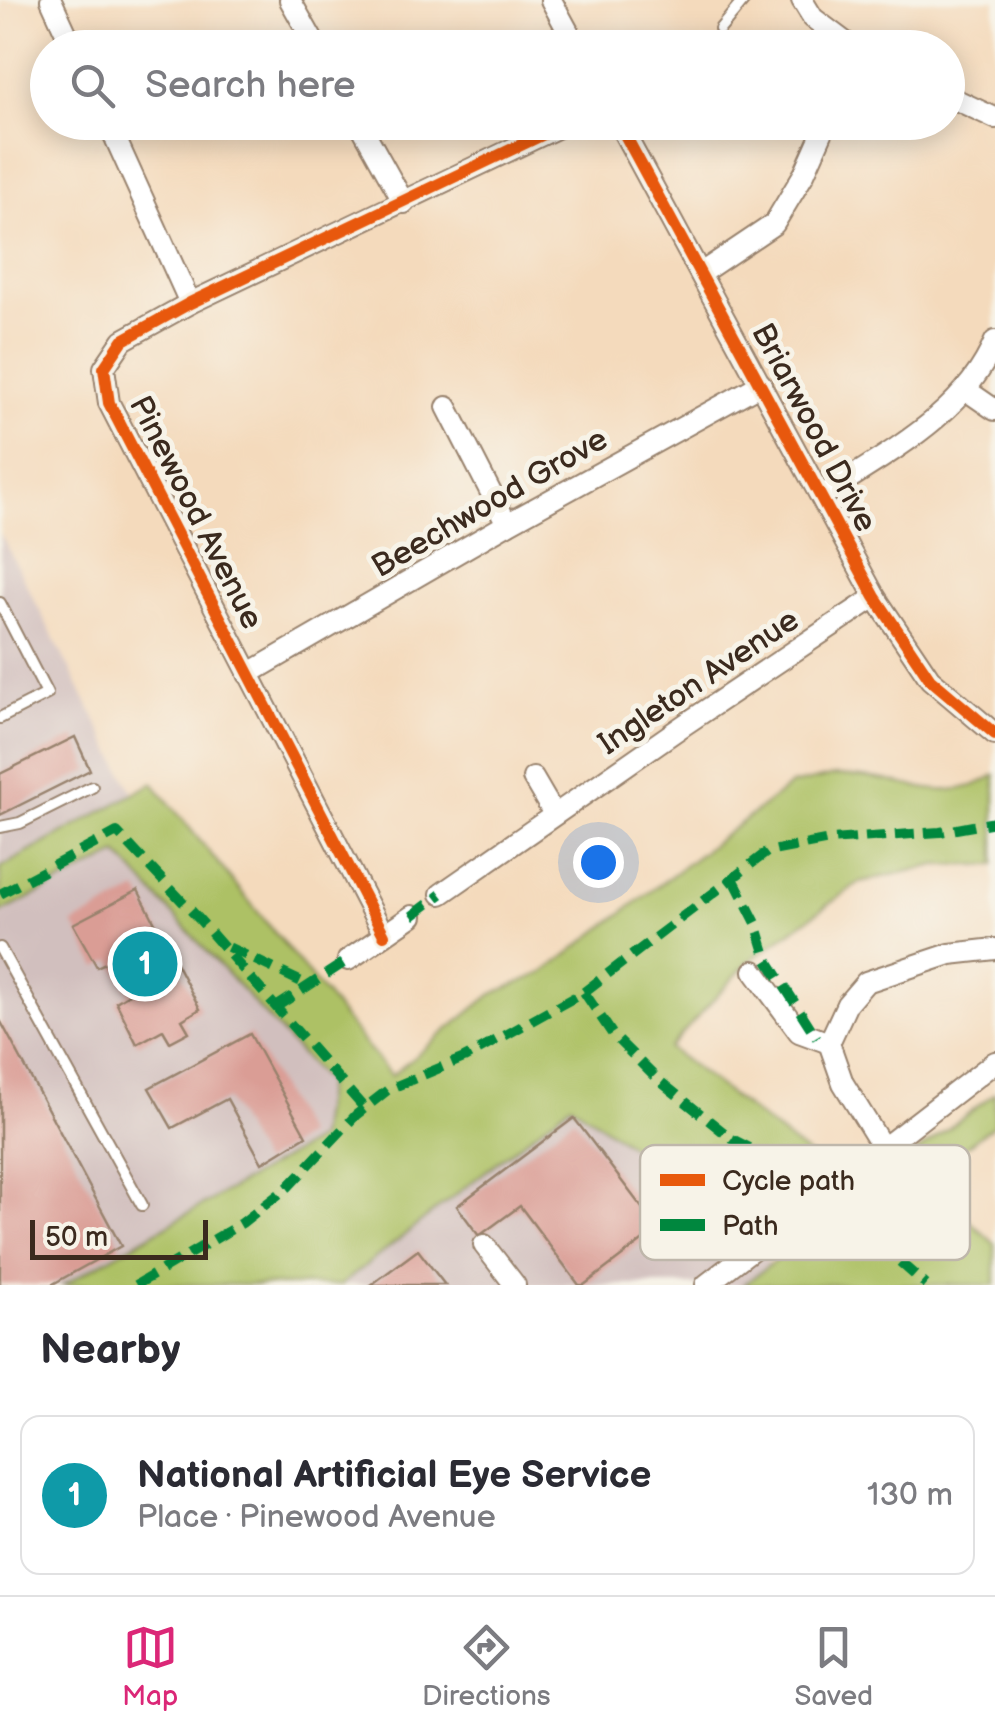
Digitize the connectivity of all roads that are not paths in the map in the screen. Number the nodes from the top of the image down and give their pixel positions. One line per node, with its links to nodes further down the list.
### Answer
1 (51, 0): 7 (street)
2 (290, 0): 8 (street)
3 (551, 0): 9 (street)
4 (744, 0): 6 (lane)
5 (802, 0): 10 (street)
6 (720, 29)
7 (65, 30)
8 (307, 30)
9 (567, 30)
10 (829, 30)
11 (965, 104): 12 (street)
12 (995, 118)
13 (116, 140): 20 (street)
14 (369, 140): 18 (street)
15 (532, 140): 18 (street, Pinewood Avenue)
16 (628, 140): 19 (street, Briarwood Drive)
17 (819, 140): 19 (street)
18 (404, 203): 20 (street, Pinewood Avenue)
19 (702, 274): 22 (street, Briarwood Drive)
20 (190, 303): 30 (street, Pinewood Avenue)
21 (995, 341): 23 (street)
22 (761, 384): 26 (street, Briarwood Drive); 27 (street, Beechwood Grove)
23 (966, 390): 25 (street); 26 (street)
24 (446, 408): 27 (street)
25 (995, 410)
26 (822, 496): 28 (street, Briarwood Drive)
27 (507, 524): 30 (street, Beechwood Grove)
28 (875, 598): 32 (street, Briarwood Drive); 35 (street, Ingleton Avenue)
29 (0, 602): 31 (lane)
30 (248, 674): 39 (street, Pinewood Avenue)
31 (0, 718)
32 (995, 734)
33 (532, 778): 35 (street)
34 (92, 786): 36 (lane)
35 (554, 814): 37 (street, Ingleton Avenue)
36 (0, 826)
37 (442, 894)
38 (412, 916): 39 (street)
39 (384, 934): 42 (street)
40 (0, 948): 48 (lane)
41 (995, 949): 44 (street)
42 (348, 960)
43 (754, 971): 44 (street)
44 (829, 1042): 46 (street)
45 (995, 1062): 47 (street)
46 (882, 1145)
47 (888, 1145)
48 (142, 1205)
49 (484, 1245): 51 (street)
50 (738, 1260): 52 (street)
51 (514, 1285)
52 (706, 1285)

